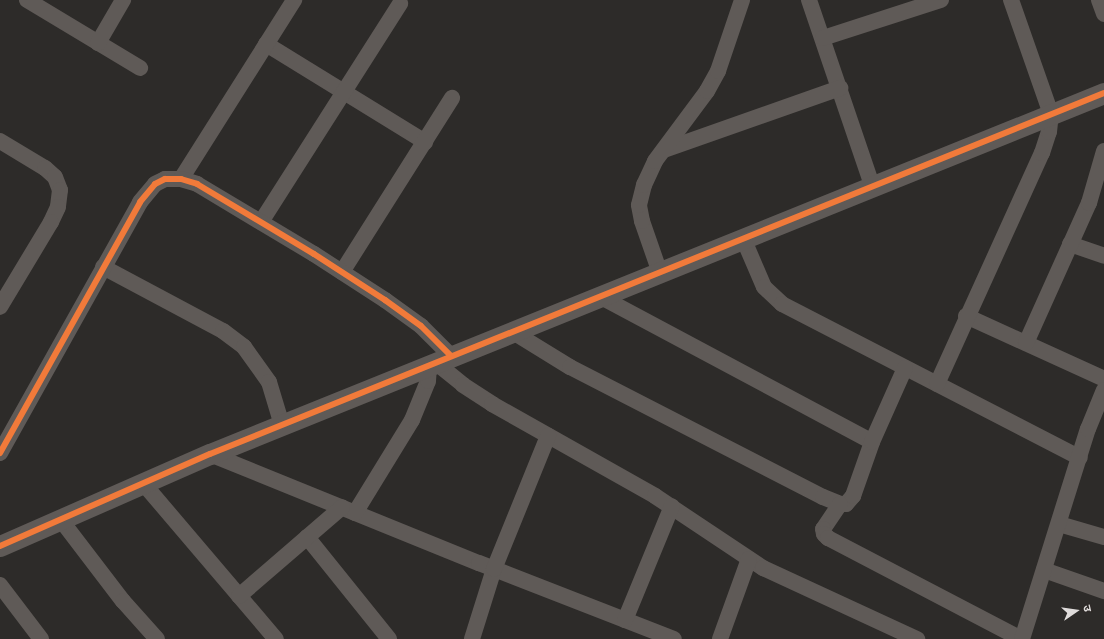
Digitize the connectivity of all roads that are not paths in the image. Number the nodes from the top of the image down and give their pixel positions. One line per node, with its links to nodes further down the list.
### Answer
1 (27, 0): 12 (street)
2 (124, 0): 12 (street)
3 (294, 0): 13 (street)
4 (742, 0): 22 (street)
5 (809, 0): 11 (street)
6 (941, 0): 11 (street)
7 (1010, 0): 19 (street)
8 (1099, 0): 10 (street)
9 (400, 4): 16 (street)
10 (1104, 14)
11 (823, 38): 15 (street)
12 (98, 43): 14 (street)
13 (266, 44): 16 (street); 24 (street)
14 (140, 68)
15 (840, 88): 22 (street); 25 (street)
16 (343, 93): 21 (street); 26 (street)
17 (1104, 94): 19 (street)
18 (452, 98): 21 (street)
19 (1051, 114): 25 (street); 35 (street)
20 (0, 141): 34 (street)
21 (425, 142): 31 (street)
22 (664, 150): 32 (street)
23 (1104, 151): 28 (street)
24 (181, 179): 26 (street); 30 (street)
25 (872, 185): 27 (street)
26 (261, 222): 31 (street)
27 (743, 238): 32 (street); 39 (street)
28 (1070, 244): 29 (street); 37 (street)
29 (1104, 256)
30 (103, 267): 43 (street); 46 (street)
31 (342, 272): 38 (street)
32 (660, 272): 33 (street)
33 (601, 297): 36 (street); 45 (street)
34 (1, 302)
35 (966, 316): 37 (street); 41 (street)
36 (514, 332): 38 (street); 50 (street)
37 (1026, 343): 40 (street)
38 (438, 361): 43 (street); 44 (street); 52 (street)
39 (905, 368): 41 (street); 45 (street)
40 (1104, 379)
41 (937, 384): 48 (street)
42 (1104, 390): 48 (street)
43 (282, 425): 47 (street)
44 (548, 436): 51 (street); 59 (street)
45 (872, 442): 50 (street)
46 (0, 453)
47 (210, 454): 49 (street); 52 (street)
48 (1080, 458): 54 (street)
49 (143, 483): 53 (street); 63 (street)
50 (840, 504): 73 (street)
51 (672, 506): 58 (street); 64 (street)
52 (348, 510): 55 (street); 59 (street)
53 (61, 520): 57 (street); 66 (street)
54 (1059, 524): 56 (street); 60 (street)
55 (307, 537): 63 (street); 68 (street)
56 (1104, 538)
57 (0, 546)
58 (750, 559): 71 (street); 72 (street)
59 (494, 569): 64 (street); 69 (street)
60 (1044, 570): 62 (street); 73 (street)
61 (0, 585): 65 (street)
62 (1104, 591)
63 (239, 596): 67 (street)
64 (625, 620): 70 (street)
65 (41, 639)
66 (157, 639)
67 (276, 639)
68 (389, 639)
69 (472, 639)
70 (674, 639)
71 (720, 639)
72 (917, 639)
73 (1022, 639)

